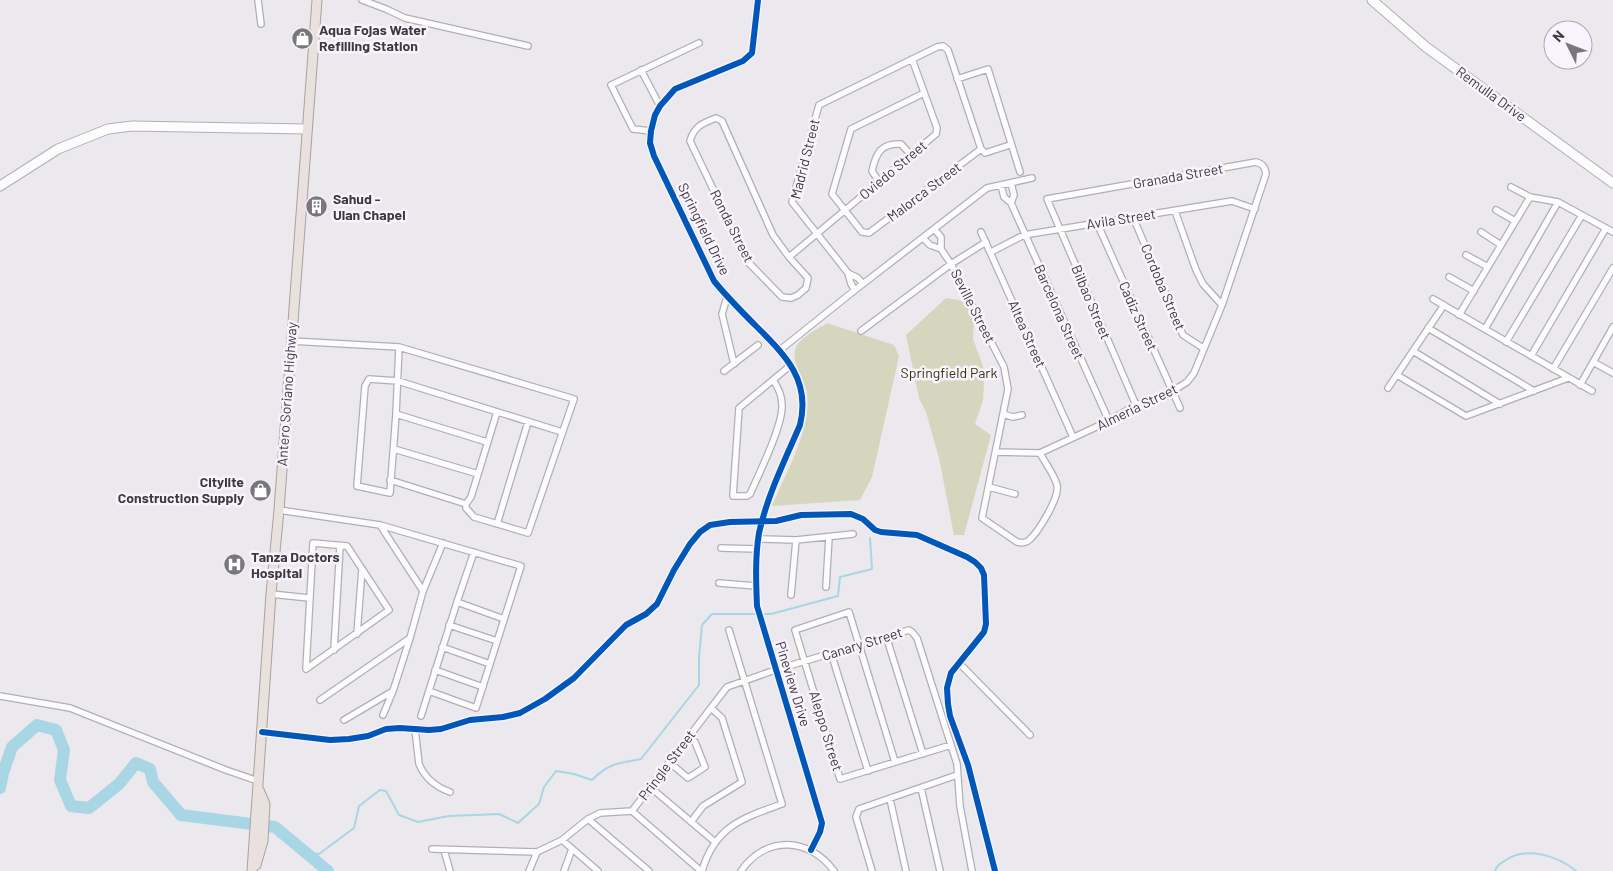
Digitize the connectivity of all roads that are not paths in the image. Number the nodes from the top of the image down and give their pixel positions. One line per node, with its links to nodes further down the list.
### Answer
1 (258, 0): 6 (street)
2 (317, 0): 14 (main road, Antero Soriano Highway)
3 (362, 0): 8 (street)
4 (758, 0): 13 (street, Springfield Drive)
5 (1372, 0): 23 (street, Remulla Drive)
6 (261, 24)
7 (699, 43): 10 (street)
8 (528, 46)
9 (912, 59): 11 (street, Madrid Street); 12 (street, Oviedo Street); 45 (street, Madrid Street)
10 (641, 70): 13 (street); 15 (street)
11 (957, 80): 16 (street); 17 (street)
12 (924, 93): 18 (street, Oviedo Street); 32 (street)
13 (660, 106): 15 (street, Springfield Drive)
14 (306, 129): 25 (street); 72 (main road, Antero Soriano Highway)
15 (651, 131): 62 (street, Springfield Drive)
16 (1010, 145): 17 (street); 19 (street)
17 (981, 149): 32 (street, Malorca Street)
18 (911, 155): 21 (street, Oviedo Street); 21 (street)
19 (1020, 172)
20 (1032, 178): 22 (street)
21 (879, 182): 32 (street, Oviedo Street)
22 (1011, 183): 24 (street); 30 (street, Barcelona Street)
23 (1613, 183)
24 (1000, 185): 30 (street, Barcelona Street); 40 (street)
25 (0, 186)
26 (1512, 187): 27 (street)
27 (1530, 197): 29 (street); 37 (street)
28 (1047, 198): 31 (street, Granada Street); 41 (street, Bilbao Street)
29 (1558, 202): 35 (street); 69 (street)
30 (1011, 203): 46 (street, Barcelona Street)
31 (1255, 209): 34 (street, Avila Street); 64 (street, Almeria Street)
32 (845, 210): 45 (street, Oviedo Street)
33 (1496, 210): 37 (street)
34 (1175, 211): 36 (street, Avila Street); 64 (street)
35 (1582, 215): 39 (street); 74 (street)
36 (1133, 217): 38 (street, Avila Street); 77 (street, Cordoba Street)
37 (1515, 221): 49 (street)
38 (1096, 223): 41 (street, Avila Street); 95 (street, Cadiz Street)
39 (1606, 228): 44 (street); 80 (street)
40 (934, 229): 47 (street); 50 (street, Seville Street)
41 (1060, 229): 46 (street, Avila Street); 97 (street, Bilbao Street)
42 (982, 232): 48 (street, Altea Street)
43 (1481, 232): 49 (street)
44 (1613, 232)
45 (816, 234): 53 (street, Oviedo Street); 57 (street, Madrid Street)
46 (1024, 234): 51 (street, Avila Street); 103 (street, Barcelona Street)
47 (923, 238): 50 (street, Seville Street); 59 (street)
48 (986, 242): 51 (street, Altea Street); 54 (street)
49 (1501, 245): 55 (street)
50 (941, 249): 54 (street, Seville Street)
51 (990, 252): 106 (street, Altea Street)
52 (1466, 255): 55 (street)
53 (789, 257): 53 (street, Ronda Street)
54 (951, 264): 70 (street); 101 (street, Seville Street)
55 (1488, 267): 61 (street)
56 (1613, 268): 84 (street)
57 (848, 273): 59 (street, Madrid Street); 60 (street, Madrid Street)
58 (1449, 277): 61 (street)
59 (863, 284): 60 (street)
60 (855, 290): 78 (street)
61 (1474, 291): 66 (street)
62 (727, 297): 78 (street, Springfield Drive); 82 (street)
63 (1433, 299): 65 (street)
64 (1222, 305): 77 (street, Almeria Street)
65 (1444, 305): 66 (street); 68 (street)
66 (1460, 314): 69 (street)
67 (1613, 327): 71 (street)
68 (1428, 328): 79 (street); 93 (street)
69 (1485, 329): 74 (street)
70 (861, 330)
71 (1607, 338): 73 (street); 81 (street)
72 (291, 341): 76 (street); 116 (main road, Antero Soriano Highway)
73 (1613, 341)
74 (1506, 342): 80 (street)
75 (758, 345): 82 (street)
76 (399, 347): 90 (street); 105 (street)
77 (1203, 348): 95 (street, Almeria Street)
78 (780, 350): 83 (street, Springfield Drive)
79 (1413, 351): 87 (street); 96 (street)
80 (1531, 356): 84 (street)
81 (1593, 362): 86 (street); 91 (street)
82 (734, 364): 85 (street)
83 (791, 365): 89 (street); 117 (street, Springfield Drive)
84 (1553, 369): 88 (street)
85 (724, 372)
86 (1613, 373)
87 (1397, 375): 92 (street); 96 (street)
88 (1568, 378): 91 (street); 93 (street)
89 (773, 380): 89 (street)
90 (398, 381): 99 (street); 100 (street); 112 (street)
91 (1580, 385): 94 (street)
92 (1388, 388)
93 (1534, 391): 96 (street)
94 (1592, 391)
95 (1171, 392): 97 (street, Almeria Street); 98 (street, Cadiz Street)
96 (1500, 404)
97 (1136, 405): 103 (street, Almeria Street)
98 (1180, 408)
99 (497, 412): 104 (street); 107 (street)
100 (396, 414): 107 (street); 108 (street)
101 (1003, 414): 102 (street); 109 (street, Seville Street)
102 (1022, 415)
103 (1109, 421): 106 (street, Almeria Street)
104 (528, 422): 105 (street); 118 (street)
105 (562, 432): 118 (street)
106 (1073, 437): 110 (street, Almeria Street)
107 (488, 442): 111 (street)
108 (394, 449): 111 (street); 112 (street)
109 (996, 452): 110 (street, Almeria Street); 113 (street)
110 (1040, 453): 113 (street)
111 (478, 474): 115 (street)
112 (390, 480): 115 (street)
113 (989, 488): 114 (street)
114 (1015, 494)
115 (466, 504): 118 (street)
116 (279, 510): 119 (street); 134 (main road, Antero Soriano Highway)
117 (763, 522): 122 (street, Pineview Drive); 150 (street); 164 (street)
118 (498, 524)
119 (380, 525): 124 (street); 133 (street)
120 (853, 534): 121 (street)
121 (829, 537): 123 (street); 132 (street)
122 (759, 540): 123 (street); 127 (street, Pineview Drive)
123 (796, 540): 135 (street)
124 (443, 543): 128 (street); 133 (street)
125 (340, 546): 129 (street); 136 (street); 147 (street)
126 (721, 548): 127 (street)
127 (757, 549): 131 (street, Pineview Drive)
128 (474, 552): 137 (street); 138 (street)
129 (362, 569): 141 (street); 141 (street)
130 (720, 583): 131 (street)
131 (756, 586): 153 (street, Pineview Drive)
132 (826, 587)
133 (423, 591): 143 (street)
134 (271, 594): 136 (street); 165 (main road, Antero Soriano Highway)
135 (791, 595)
136 (309, 598): 147 (street)
137 (457, 602): 138 (street); 139 (street)
138 (504, 619): 144 (street)
139 (449, 625): 144 (street); 146 (street)
140 (729, 630): 154 (street)
141 (357, 634): 147 (street)
142 (886, 636): 145 (street, Canary Street); 168 (street, Canary Street); 169 (street)
143 (410, 638): 156 (street); 159 (street)
144 (497, 642): 151 (street)
145 (859, 644): 148 (street, Canary Street); 149 (street, Aleppo Street); 171 (street)
146 (442, 647): 151 (street); 152 (street)
147 (334, 650)
148 (831, 653): 149 (street, Canary Street); 172 (street)
149 (804, 661): 153 (street, Canary Street); 172 (street, Aleppo Street)
150 (959, 663): 166 (street); 204 (street)
151 (490, 664): 155 (street)
152 (436, 670): 155 (street); 157 (street)
153 (775, 670): 154 (street, Pringle Street); 189 (street, Pineview Drive)
154 (745, 681): 160 (street, Pringle Street); 185 (street)
155 (483, 686): 157 (street)
156 (393, 691): 161 (street); 163 (street)
157 (429, 691): 162 (street)
158 (0, 696): 174 (street)
159 (320, 700)
160 (711, 708): 167 (street, Pringle Street); 182 (street)
161 (383, 715)
162 (421, 716)
163 (344, 720)
164 (414, 729): 165 (street); 177 (street)
165 (262, 732): 174 (main road, Antero Soriano Highway)
166 (1030, 735)
167 (688, 737): 170 (street, Pringle Street); 170 (street)
168 (951, 745): 169 (street, Aleppo Street); 173 (street, Canary Street)
169 (923, 754): 171 (street, Aleppo Street)
170 (669, 762): 175 (street, Pringle Street)
171 (895, 762): 172 (street, Aleppo Street)
172 (868, 771)
173 (957, 775): 176 (street); 203 (street, Canary Street)
174 (258, 784): 179 (main road, Antero Soriano Highway)
175 (650, 787): 180 (street, Pringle Street); 182 (street)
176 (921, 788): 178 (street); 202 (street)
177 (450, 792)
178 (890, 798): 200 (street); 201 (street)
179 (258, 804): 184 (main road, Antero Soriano Highway); 184 (main road, Antero Soriano Highway)
180 (632, 811): 181 (street, Pringle Street); 197 (street)
181 (588, 819): 183 (street, Pringle Street); 196 (street)
182 (691, 822): 185 (street)
183 (562, 840): 186 (street); 190 (street, Pringle Street)
184 (255, 842): 191 (main road, Antero Soriano Highway); 191 (main road, Antero Soriano Highway)
185 (715, 842): 197 (street)
186 (572, 849): 194 (street); 195 (street)
187 (432, 850): 188 (street, Pringle Street)
188 (444, 850): 190 (street, Pringle Street); 192 (street)
189 (811, 850): 198 (street); 199 (street)
190 (537, 852): 193 (street)
191 (252, 871)
192 (450, 871)
193 (530, 871)
194 (564, 871)
195 (598, 871)
196 (650, 871)
197 (701, 871)
198 (741, 871)
199 (834, 871)
200 (872, 871)
201 (906, 871)
202 (940, 871)
203 (972, 871)
204 (994, 871)

